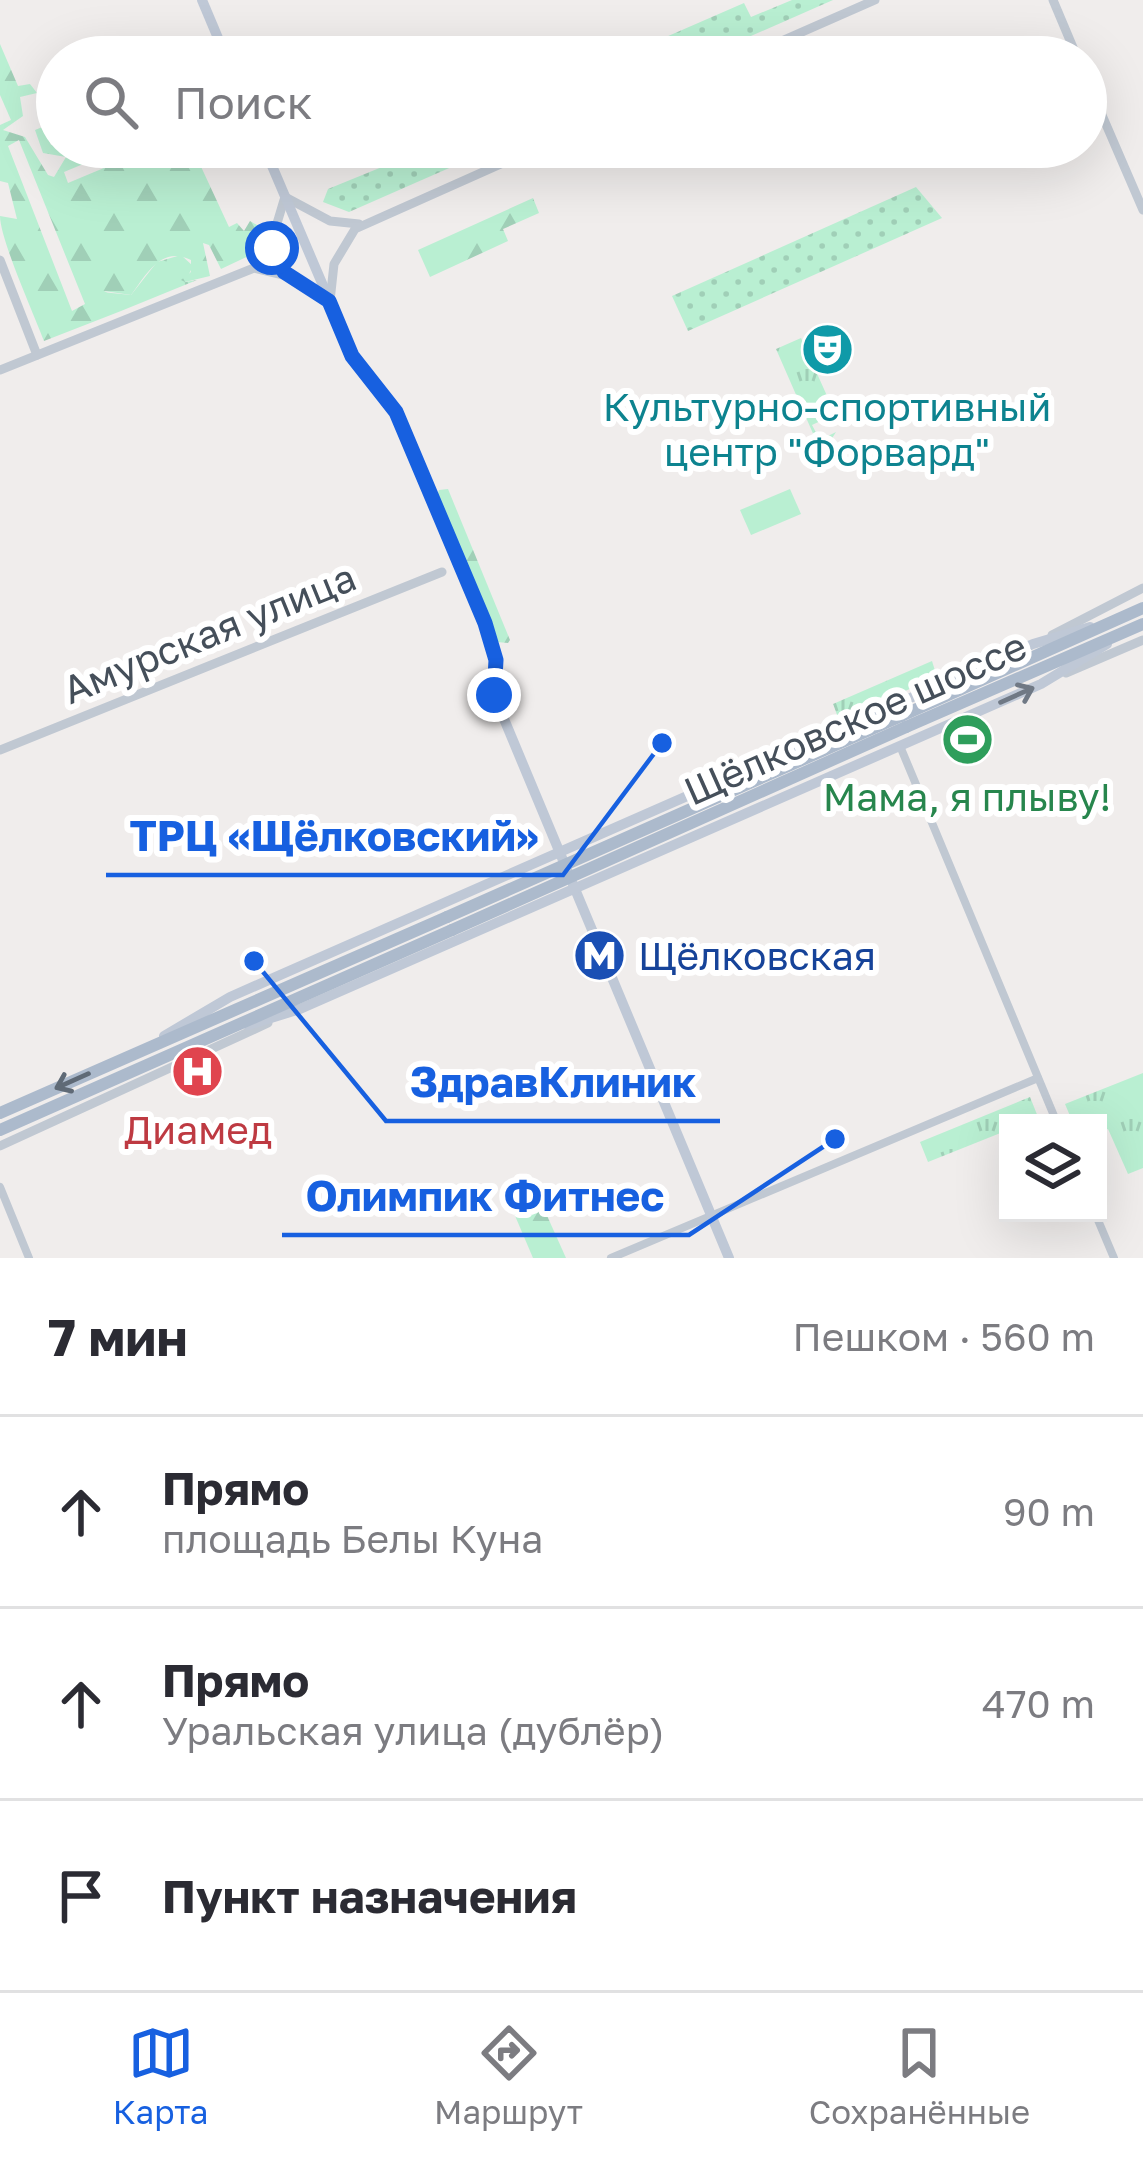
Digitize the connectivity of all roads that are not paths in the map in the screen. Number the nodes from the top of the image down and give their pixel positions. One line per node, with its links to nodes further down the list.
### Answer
1 (202, 0): 4 (main road)
2 (875, 0): 5 (street)
3 (1053, 0): 6 (street)
4 (217, 36)
5 (793, 36)
6 (1068, 36)
7 (1107, 127): 11 (street)
8 (273, 168): 10 (main road)
9 (490, 168): 14 (street)
10 (284, 194): 12 (main road); 13 (street); 15 (street)
11 (1143, 210)
12 (292, 215): 13 (street); 15 (street); 19 (main road)
13 (321, 217): 14 (street); 17 (street)
14 (370, 220): 17 (street)
15 (273, 237): 18 (street); 20 (street)
16 (0, 260): 22 (street)
17 (335, 262): 19 (street); 21 (street)
18 (254, 268): 20 (street); 22 (street)
19 (319, 277): 20 (street); 21 (main road)
20 (293, 278): 21 (street)
21 (332, 306): 34 (main road)
22 (37, 355): 23 (street)
23 (0, 370)
24 (442, 572): 32 (street, Амурская улица)
25 (1143, 588): 29 (street)
26 (1143, 608): 27 (main road, Щёлковское шоссе)
27 (1132, 624): 29 (main road); 30 (main road); 37 (main road, Щёлковское шоссе, bridge)
28 (1143, 640): 30 (street)
29 (1033, 644): 33 (main road)
30 (1056, 678): 31 (main road, one-way to 30)
31 (900, 746): 35 (main road); 41 (street)
32 (0, 750)
33 (611, 832): 34 (main road); 35 (main road)
34 (561, 854): 36 (main road); 40 (main road)
35 (628, 866): 36 (main road)
36 (575, 890): 38 (main road); 47 (main road)
37 (450, 923): 39 (main road, Щёлковское шоссе); 40 (main road, Щёлковское шоссе)
38 (300, 1009): 39 (main road); 45 (street)
39 (211, 1036): 44 (main road, Щёлковское шоссе)
40 (144, 1049): 42 (main road, Щёлковское шоссе, one-way to 42)
41 (1038, 1078): 43 (street); 47 (street)
42 (0, 1113)
43 (1053, 1114)
44 (0, 1130)
45 (0, 1146)
46 (0, 1187): 49 (street)
47 (711, 1216): 50 (street); 51 (main road)
48 (1099, 1222): 52 (street)
49 (29, 1258)
50 (610, 1258)
51 (729, 1258)
52 (1114, 1258)

